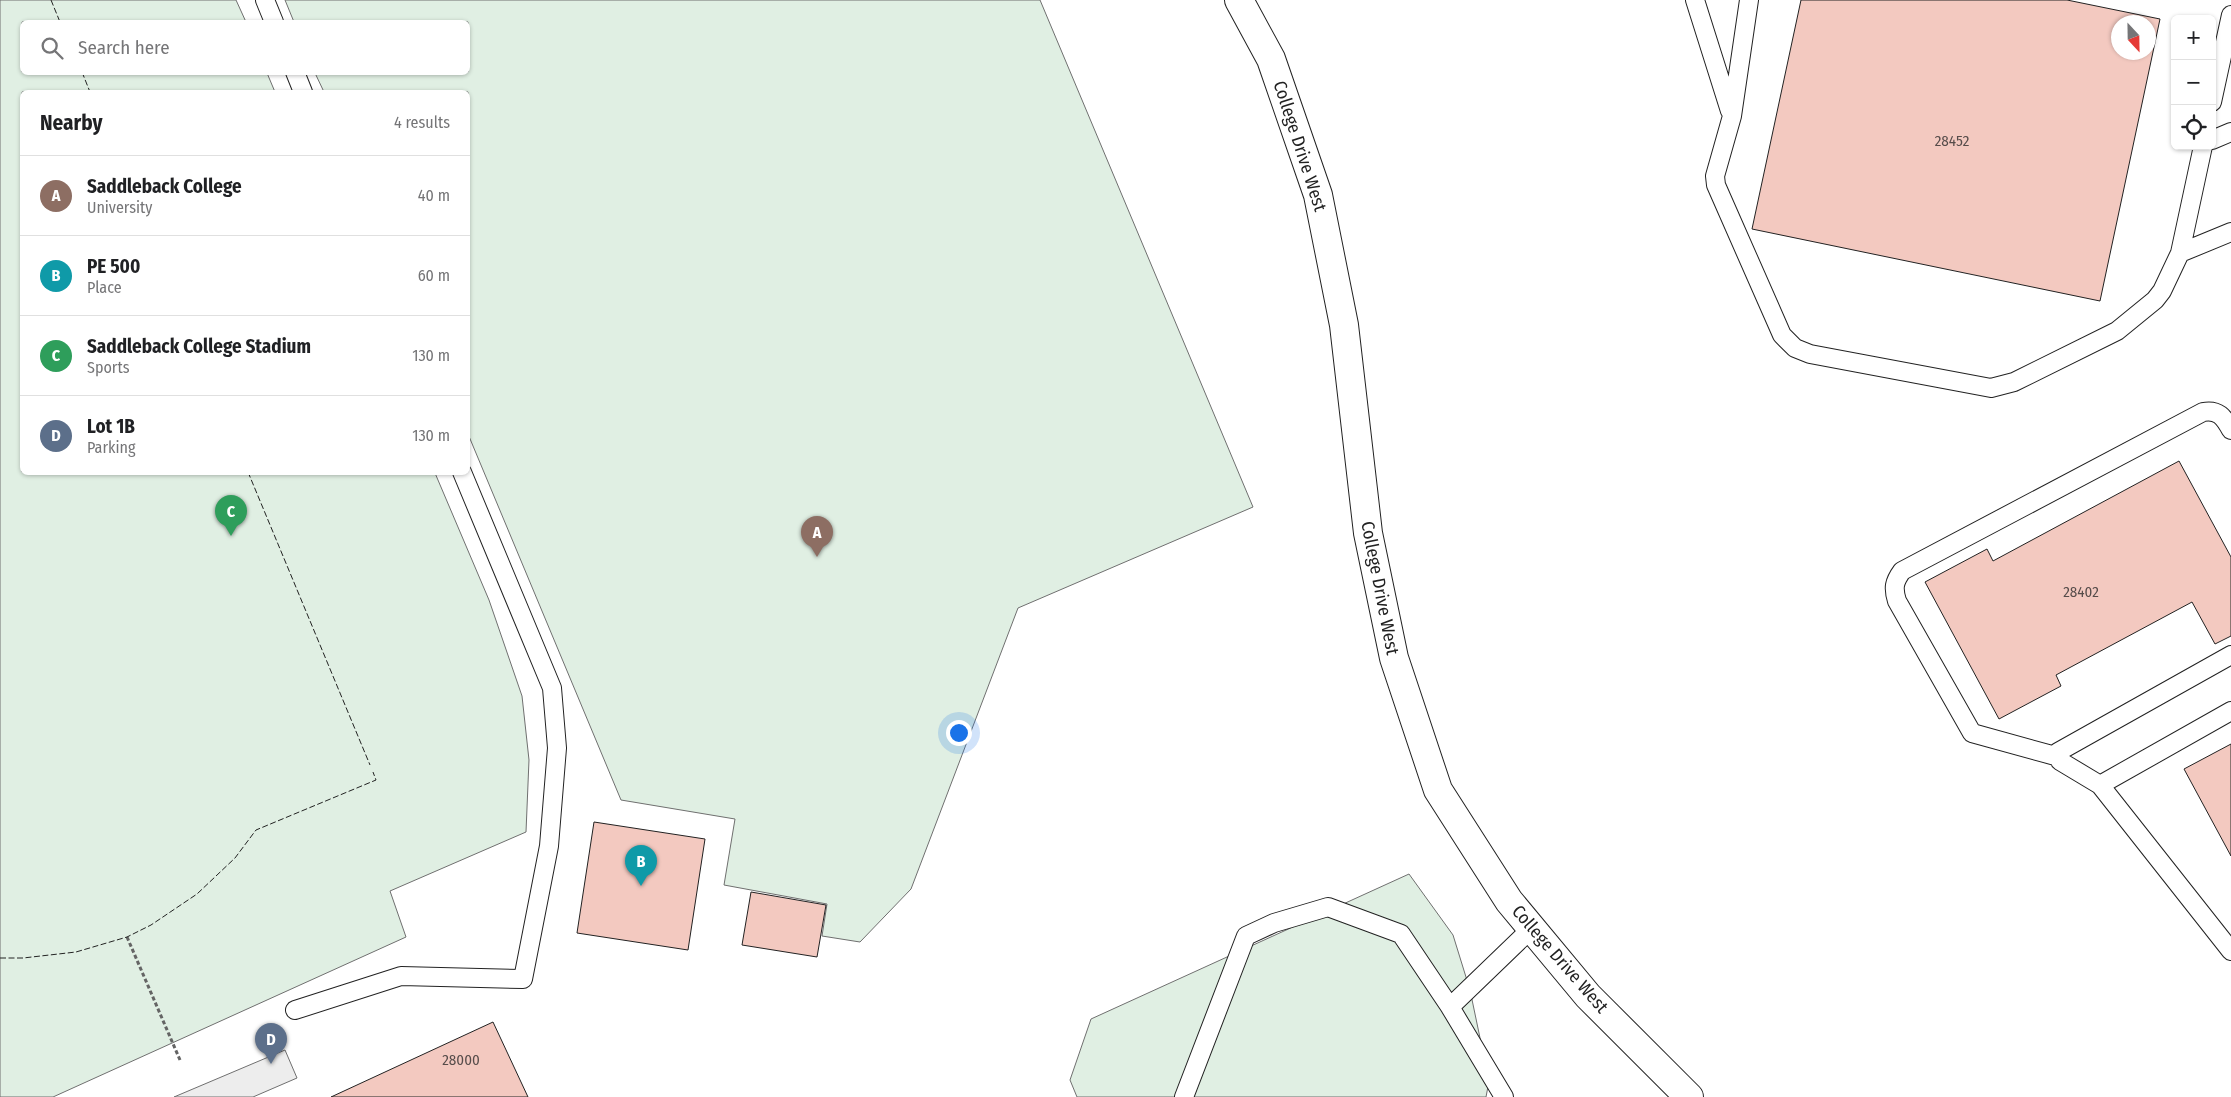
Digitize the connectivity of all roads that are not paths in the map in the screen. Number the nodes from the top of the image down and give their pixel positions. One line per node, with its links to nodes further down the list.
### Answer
1 (265, 0): 6 (lane)
2 (1239, 0): 22 (street, College Drive West)
3 (1695, 0): 10 (lane)
4 (1749, 0): 10 (lane)
5 (2231, 15): 8 (lane)
6 (273, 20)
7 (296, 75): 9 (lane)
8 (2216, 84)
9 (302, 90)
10 (1732, 116): 15 (lane)
11 (2231, 132): 12 (lane)
12 (2216, 138)
13 (2202, 150): 15 (lane)
14 (2231, 232): 15 (lane)
15 (2180, 254)
16 (2231, 430): 20 (lane)
17 (463, 475): 25 (lane)
18 (2231, 655): 20 (lane)
19 (2231, 711): 21 (lane)
20 (2059, 757): 21 (lane)
21 (2100, 785): 23 (lane)
22 (1532, 928): 24 (lane); 28 (street, College Drive West)
23 (2231, 951)
24 (1450, 1007): 26 (lane); 27 (lane)
25 (295, 1010)
26 (1184, 1097)
27 (1504, 1097)
28 (1689, 1097)

